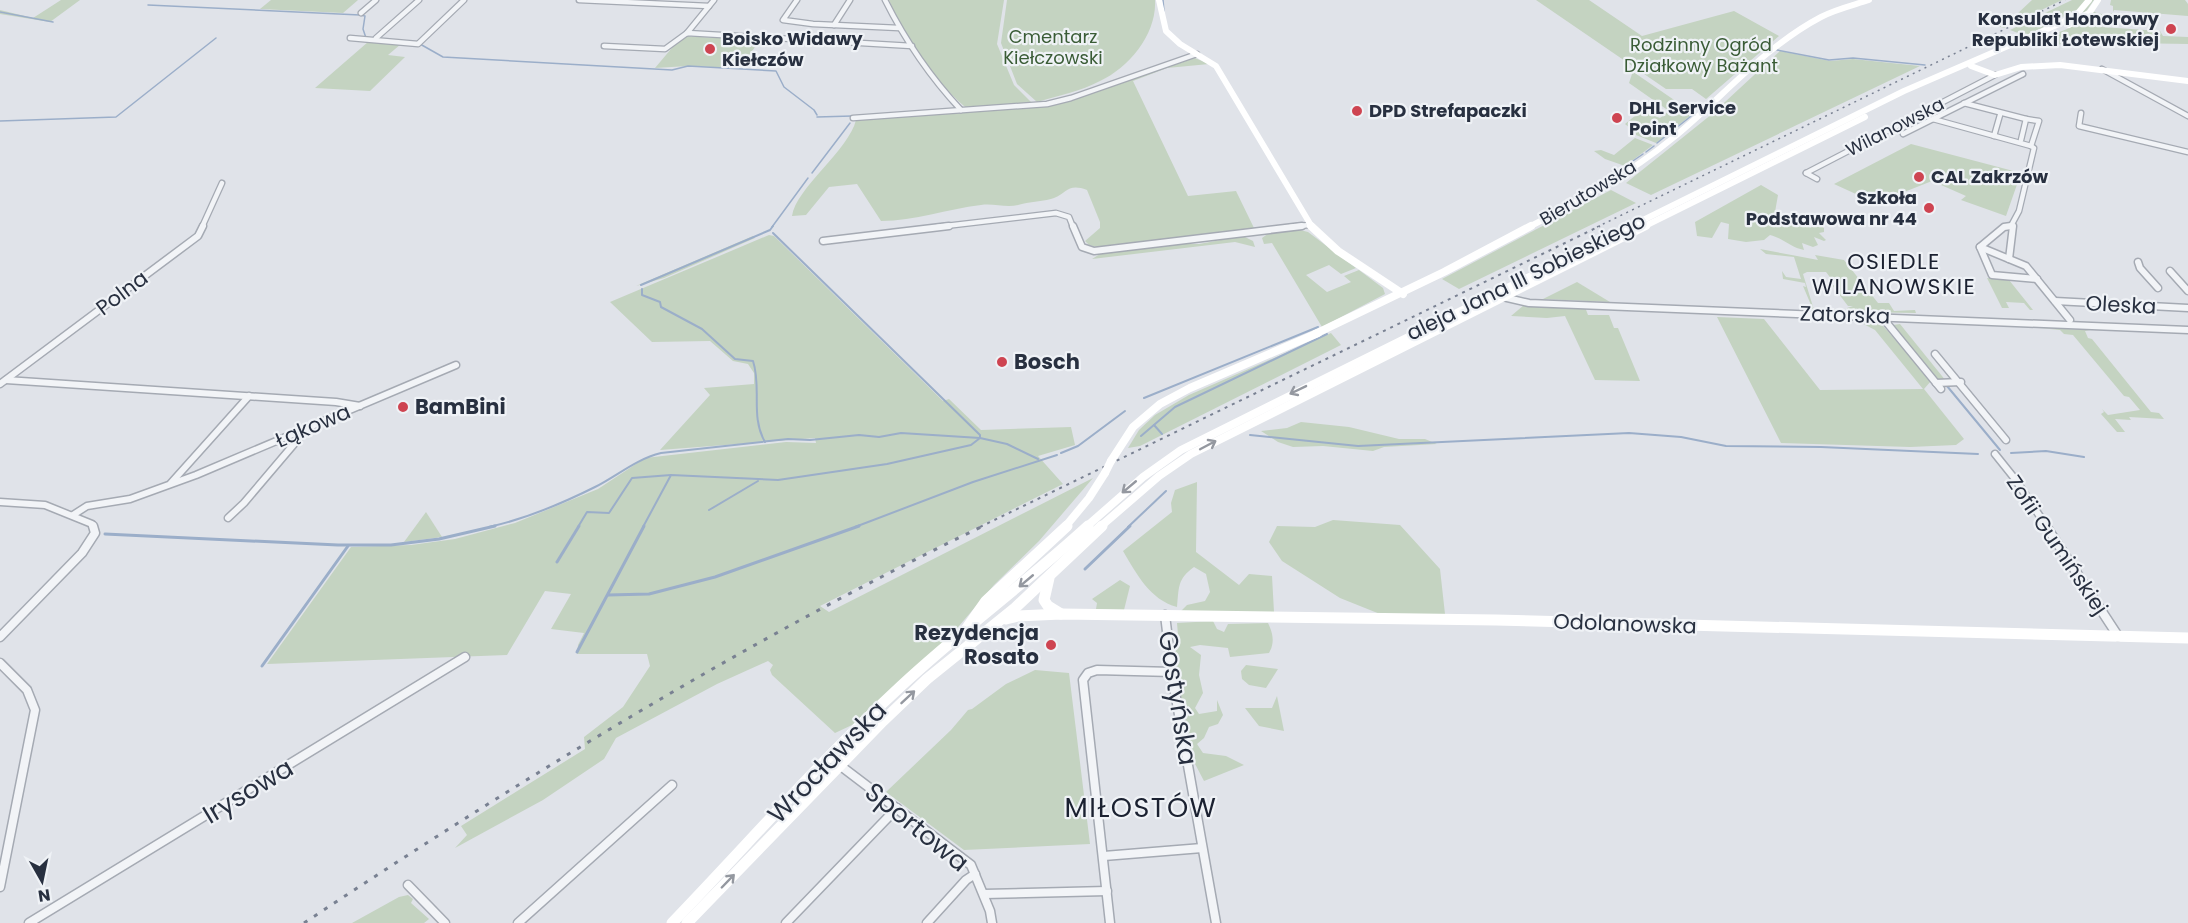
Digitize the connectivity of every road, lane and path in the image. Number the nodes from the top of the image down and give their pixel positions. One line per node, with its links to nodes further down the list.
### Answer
1 (376, 0): 15 (street)
2 (419, 0): 20 (street)
3 (464, 0): 19 (street)
4 (579, 0): 13 (street)
5 (714, 0): 14 (street)
6 (797, 0): 16 (street)
7 (850, 0): 16 (street)
8 (885, 0): 17 (street)
9 (1159, 0): 23 (main road)
10 (1869, 0): 54 (main road, Bierutowska)
11 (2089, 0): 24 (main road, aleja Jana III Sobieskiego)
12 (2098, 0): 24 (main road, aleja Jana III Sobieskiego)
13 (624, 1): 14 (street)
14 (709, 6): 18 (street)
15 (361, 13)
16 (834, 25): 17 (street)
17 (899, 28): 22 (street)
18 (687, 33): 21 (street); 22 (street)
19 (350, 38)
20 (376, 38)
21 (604, 45)
22 (912, 45): 30 (street)
23 (1197, 54): 30 (street); 44 (main road)
24 (1972, 63): 27 (main road); 55 (main road, aleja Jana III Sobieskiego); 78 (main road, aleja Jana III Sobieskiego, one-way to 78)
25 (2102, 69): 27 (main road, Wilanowska); 28 (main road, Wilanowska); 33 (street)
26 (2023, 74): 29 (street)
27 (1995, 75): 42 (street, Wilanowska)
28 (2188, 81)
29 (1964, 103): 35 (street); 36 (street)
30 (961, 110): 34 (street)
31 (2081, 113): 41 (street)
32 (2000, 115): 38 (street)
33 (2188, 116)
34 (853, 118)
35 (1933, 119): 37 (street); 38 (street)
36 (2026, 119): 39 (street); 40 (street)
37 (1903, 134)
38 (1994, 136): 40 (street)
39 (2021, 140)
40 (2031, 146): 45 (street)
41 (2188, 152)
42 (1817, 179)
43 (222, 183): 63 (street, Polna)
44 (1309, 225): 46 (street); 54 (main road)
45 (2011, 226): 47 (street); 48 (street)
46 (824, 241)
47 (1980, 248): 48 (street); 51 (street)
48 (2009, 259): 51 (street)
49 (2138, 262): 52 (street)
50 (2170, 271): 53 (street)
51 (2037, 279): 56 (street)
52 (2158, 288)
53 (2188, 291)
54 (1400, 294): 76 (main road, Bierutowska, bridge)
55 (1503, 297): 58 (street, Zatorska); 75 (main road, aleja Jana III Sobieskiego, one-way to 55)
56 (2055, 301): 57 (street, Oleska); 59 (street)
57 (2188, 308)
58 (1882, 317): 60 (street, Zatorska); 64 (street)
59 (2070, 320)
60 (2188, 330)
61 (1935, 354): 64 (street)
62 (456, 365): 67 (street, Łąkowa)
63 (3, 382): 65 (street)
64 (1960, 382): 69 (street)
65 (94, 387): 66 (street)
66 (249, 396): 67 (street); 71 (street, Łąkowa)
67 (360, 406): 68 (street, Łąkowa)
68 (300, 431): 71 (street, Łąkowa); 74 (street)
69 (2006, 440)
70 (1995, 454): 83 (street, Zofii Gumińskiej)
71 (169, 485): 73 (street, Łąkowa)
72 (0, 502): 73 (street)
73 (73, 515): 84 (street)
74 (228, 518)
75 (1048, 578): 77 (main road, aleja Jana III Sobieskiego); 79 (main road)
76 (1002, 587): 78 (main road, Bierutowska); 82 (main road, Bierutowska)
77 (1015, 608): 78 (main road, Odolanowska); 79 (main road, Odolanowska); 81 (main road, aleja Jana III Sobieskiego)
78 (993, 609): 82 (main road, Wrocławska); 86 (main road, Wrocławska)
79 (1061, 614): 80 (main road, Odolanowska); 81 (main road, Odolanowska)
80 (1165, 615): 83 (main road, Odolanowska); 89 (street, Gostyńska)
81 (1001, 620): 86 (main road, Wrocławska)
82 (966, 630): 90 (main road, Wrocławska)
83 (2118, 636): 85 (main road, Odolanowska)
84 (0, 637)
85 (2188, 638)
86 (972, 642): 91 (main road, Wrocławska, one-way to 86)
87 (465, 657): 101 (street, Irysowa)
88 (0, 663): 98 (street)
89 (1172, 672): 94 (street, Gostyńska); 95 (street)
90 (829, 757): 91 (street, Sportowa); 104 (main road, Wrocławska)
91 (841, 764): 93 (street, Sportowa); 105 (main road, Wrocławska, one-way to 91)
92 (672, 785): 103 (street)
93 (897, 808): 96 (street, Sportowa); 106 (street)
94 (1202, 848): 95 (street); 110 (street, Gostyńska)
95 (1104, 856): 99 (street)
96 (975, 874): 100 (street, Sportowa); 107 (street)
97 (408, 885): 102 (street)
98 (0, 887)
99 (1107, 891): 100 (street); 109 (street)
100 (984, 894): 108 (street, Sportowa)
101 (29, 923)
102 (446, 923)
103 (518, 923)
104 (672, 923)
105 (687, 923)
106 (786, 923)
107 (927, 923)
108 (992, 923)
109 (1110, 923)
110 (1216, 923)

